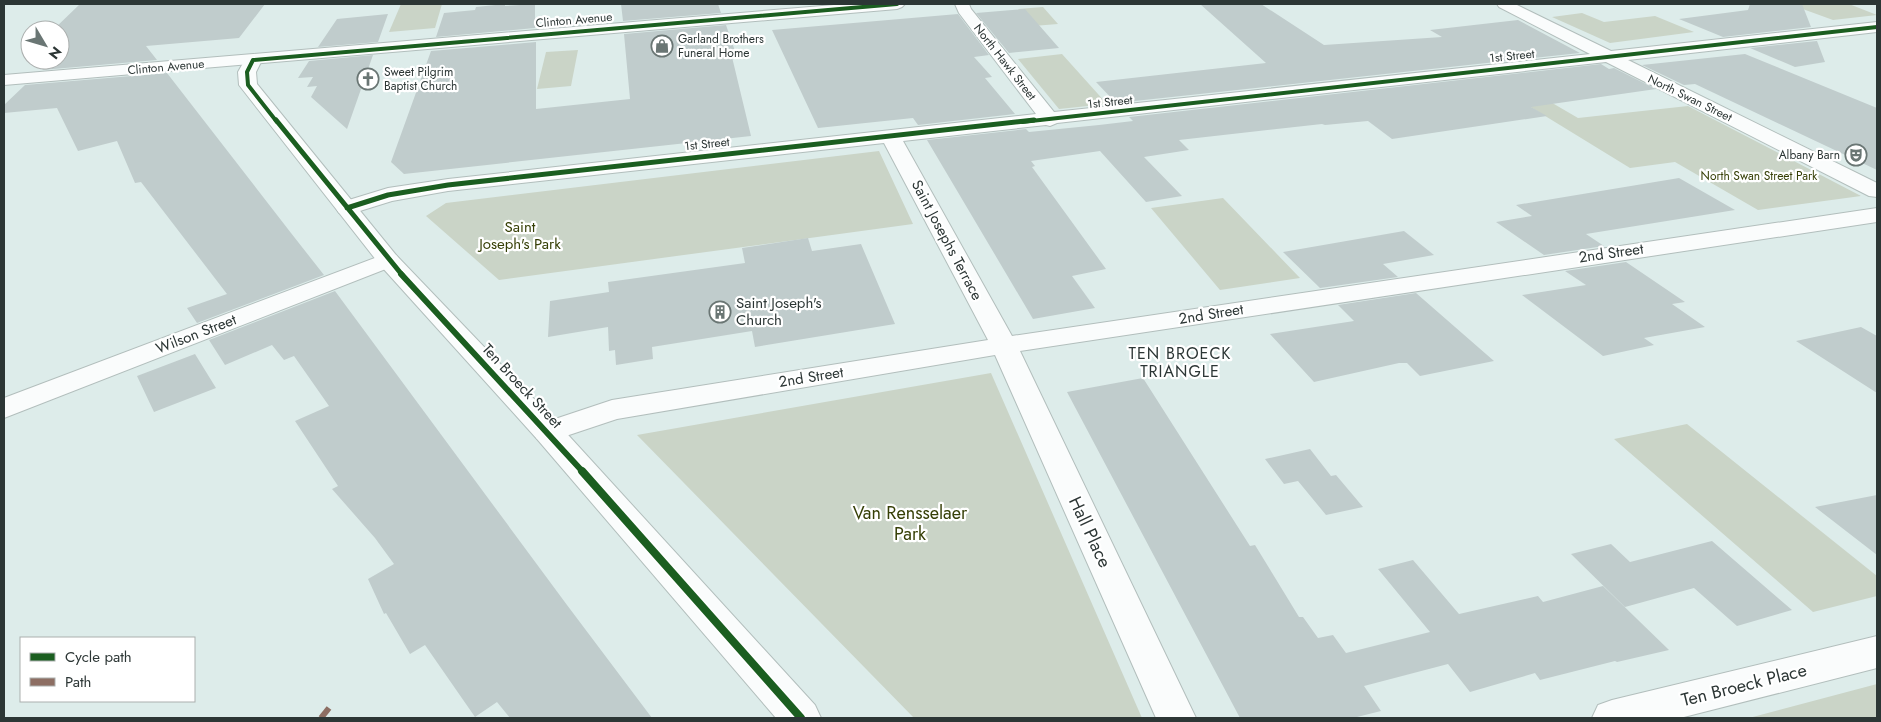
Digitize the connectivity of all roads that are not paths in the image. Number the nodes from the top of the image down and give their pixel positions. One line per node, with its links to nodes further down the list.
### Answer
1 (897, 4): 6 (street, Clinton Avenue)
2 (962, 4): 8 (street, North Hawk Street)
3 (1504, 4): 5 (street, North Swan Street)
4 (1877, 27): 5 (street, 1st Street)
5 (1607, 57): 8 (street, 1st Street); 10 (street, North Swan Street)
6 (253, 60): 7 (street, Clinton Avenue); 11 (street, Ten Broeck Street)
7 (4, 80)
8 (1050, 120): 9 (street, 1st Street)
9 (890, 135): 11 (street, 1st Street); 14 (street, Saint Josephs Terrace)
10 (1877, 191)
11 (347, 208): 13 (street, Ten Broeck Street)
12 (1877, 215): 14 (street, 2nd Street)
13 (388, 260): 15 (street, Wilson Street); 16 (street, Ten Broeck Street)
14 (1004, 345): 16 (street, 2nd Street); 19 (street, Hall Place)
15 (4, 409)
16 (548, 432): 18 (street, Ten Broeck Street)
17 (1877, 652): 20 (street, Ten Broeck Place)
18 (801, 718)
19 (1176, 718)
20 (1612, 718)

